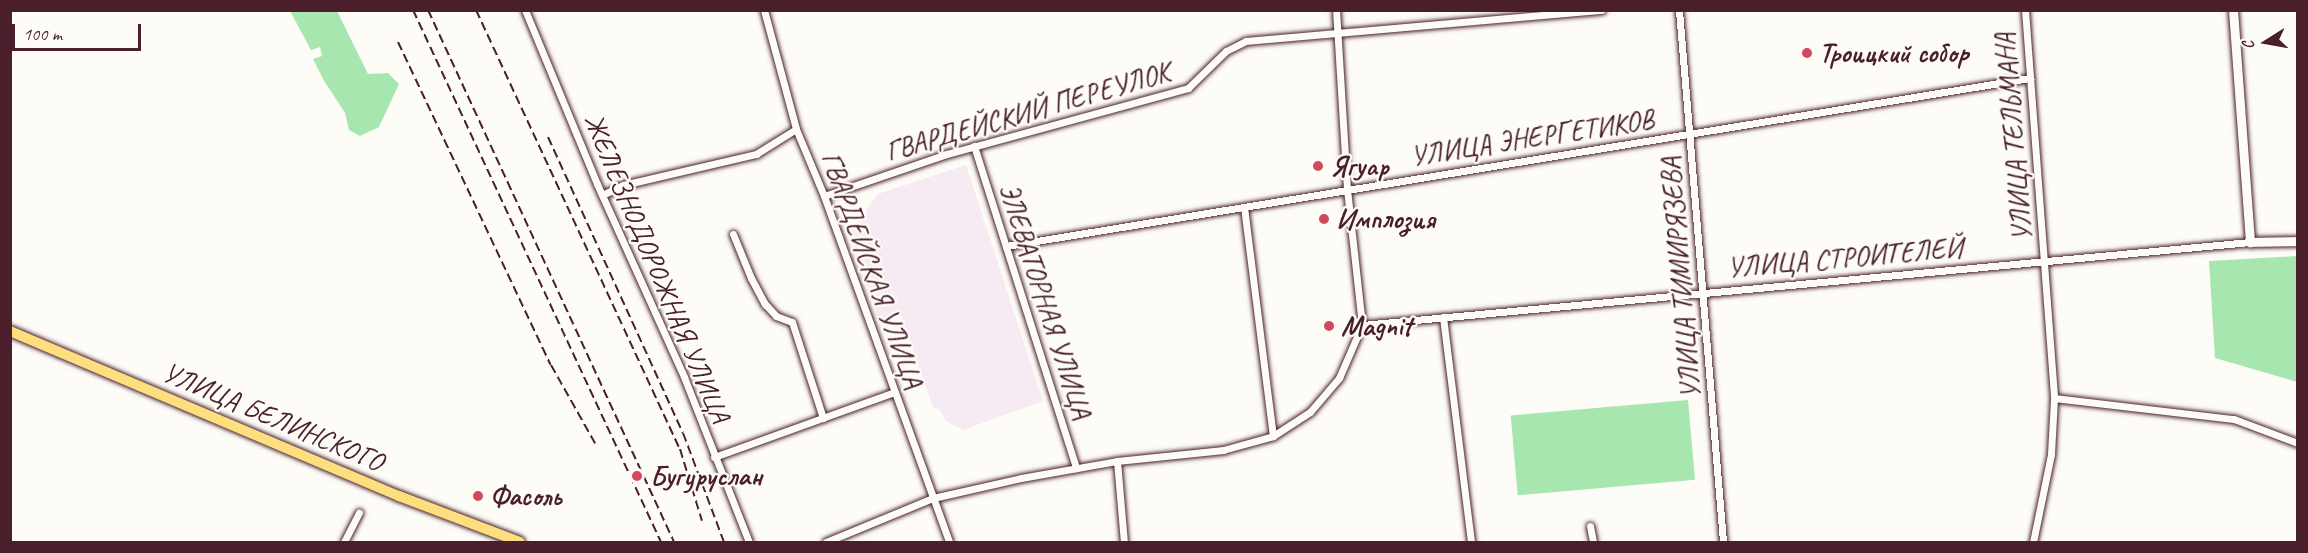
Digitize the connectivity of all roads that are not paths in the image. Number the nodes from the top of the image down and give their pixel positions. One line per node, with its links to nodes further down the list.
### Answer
1 (536, 10): 8 (street)
2 (764, 10): 11 (street, ГВАРДЕЙСКАЯ УЛИЦА)
3 (1336, 10): 9 (street)
4 (1602, 10): 9 (street, ГВАРДЕЙСКИЙ ПЕРЕУЛОК)
5 (1679, 10): 12 (street, УЛИЦА ТИМИРЯЗЕВА)
6 (2025, 10): 10 (street, УЛИЦА ТЕЛЬМАНА)
7 (2233, 10): 20 (main road)
8 (526, 12): 15 (street, ЖЕЛЕЗНОДОРОЖНАЯ УЛИЦА)
9 (1338, 31): 13 (street, ГВАРДЕЙСКИЙ ПЕРЕУЛОК); 14 (street)
10 (2030, 78): 12 (street, УЛИЦА ЭНЕРГЕТИКОВ); 22 (street, УЛИЦА ТЕЛЬМАНА)
11 (796, 129): 15 (street); 16 (street, ГВАРДЕЙСКАЯ УЛИЦА)
12 (1690, 134): 14 (street, УЛИЦА ЭНЕРГЕТИКОВ); 23 (street, УЛИЦА ТИМИРЯЗЕВА)
13 (974, 146): 16 (street, ГВАРДЕЙСКИЙ ПЕРЕУЛОК); 21 (street, ЭЛЕВАТОРНАЯ УЛИЦА)
14 (1347, 189): 17 (street, УЛИЦА ЭНЕРГЕТИКОВ); 25 (street)
15 (602, 195): 32 (street, ЖЕЛЕЗНОДОРОЖНАЯ УЛИЦА)
16 (824, 196): 27 (street, ГВАРДЕЙСКАЯ УЛИЦА)
17 (1244, 207): 21 (street, УЛИЦА ЭНЕРГЕТИКОВ); 30 (street)
18 (734, 234): 29 (street)
19 (2298, 241): 20 (main road)
20 (2250, 242): 22 (street, УЛИЦА СТРОИТЕЛЕЙ)
21 (1005, 246): 34 (street, ЭЛЕВАТОРНАЯ УЛИЦА)
22 (2045, 261): 23 (street, УЛИЦА СТРОИТЕЛЕЙ); 28 (street, УЛИЦА ТЕЛЬМАНА)
23 (1704, 292): 24 (street, УЛИЦА СТРОИТЕЛЕЙ); 46 (street, УЛИЦА ТИМИРЯЗЕВА)
24 (1443, 317): 25 (street, УЛИЦА СТРОИТЕЛЕЙ); 44 (street)
25 (1362, 325): 30 (street)
26 (10, 331): 39 (main road, УЛИЦА БЕЛИНСКОГО)
27 (895, 392): 29 (street); 35 (street, ГВАРДЕЙСКАЯ УЛИЦА)
28 (2054, 398): 31 (street); 47 (street)
29 (823, 418): 32 (street)
30 (1273, 436): 33 (street)
31 (2298, 442)
32 (714, 457): 40 (street, ЖЕЛЕЗНОДОРОЖНАЯ УЛИЦА)
33 (1117, 461): 34 (street); 43 (street)
34 (1076, 468): 35 (street)
35 (933, 498): 41 (street); 42 (street, ГВАРДЕЙСКАЯ УЛИЦА)
36 (359, 513): 38 (street)
37 (1590, 526): 45 (street)
38 (344, 543)
39 (520, 543)
40 (749, 543)
41 (826, 543)
42 (949, 543)
43 (1124, 543)
44 (1471, 543)
45 (1593, 543)
46 (1723, 543)
47 (2033, 543)

